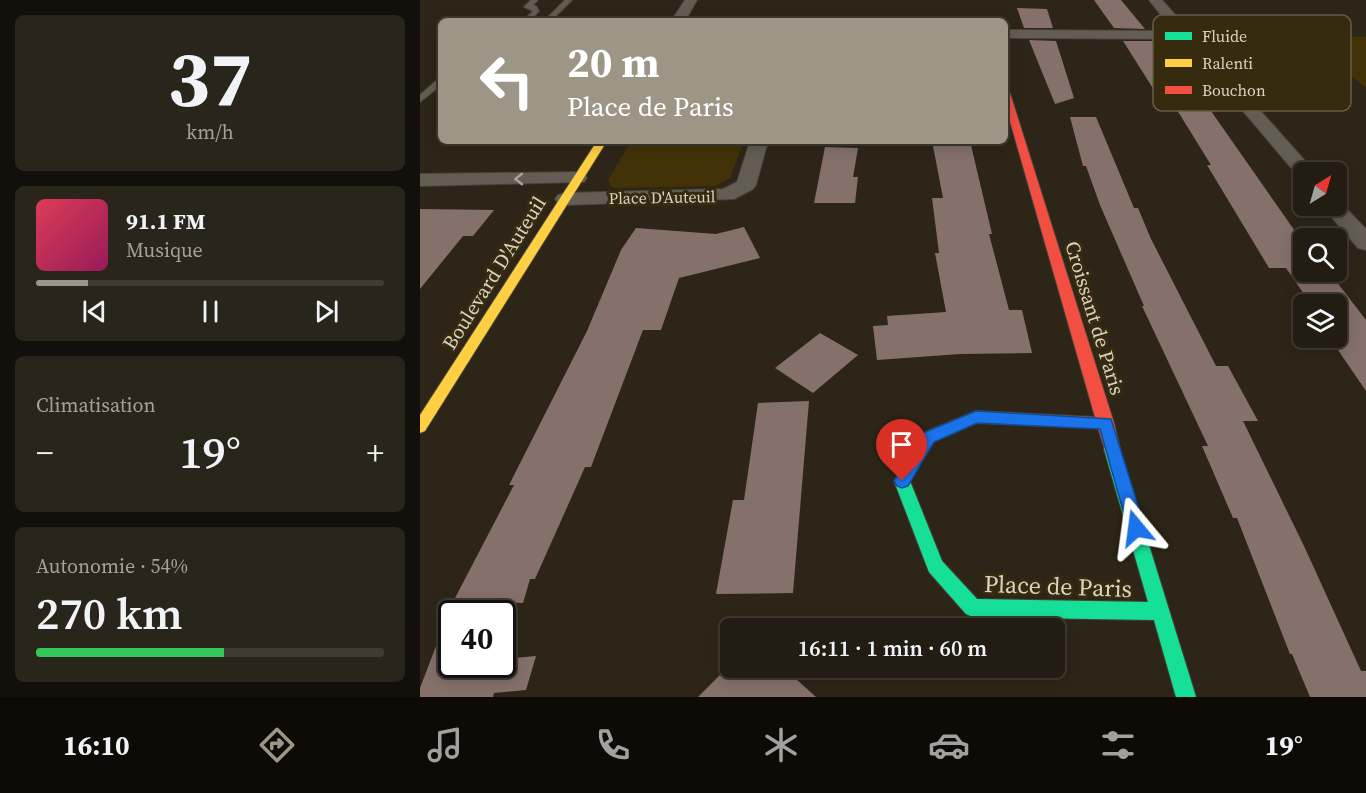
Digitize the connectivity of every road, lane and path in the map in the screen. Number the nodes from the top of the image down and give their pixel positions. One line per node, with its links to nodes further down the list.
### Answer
1 (535, 0): 6 (lane)
2 (569, 0): 7 (lane)
3 (691, 0): 8 (street)
4 (1155, 0): 5 (street)
5 (1168, 15)
6 (529, 18)
7 (550, 18)
8 (680, 18)
9 (1008, 34): 10 (street)
10 (1153, 35)
11 (438, 86): 12 (lane)
12 (420, 99)
13 (1008, 100): 24 (street, Croissant de Paris)
14 (1252, 111): 17 (street)
15 (600, 144): 18 (street, Boulevard D'Auteuil)
16 (758, 144): 20 (street, Place D'Auteuil)
17 (1296, 162)
18 (577, 178): 19 (street, one-way to 19); 20 (street, Boulevard D'Auteuil)
19 (420, 180)
20 (565, 199): 23 (street, Boulevard D'Auteuil)
21 (1342, 216): 22 (street)
22 (1366, 243)
23 (430, 393): 25 (street, Boulevard D'Auteuil)
24 (1106, 423): 26 (street, Croissant de Paris); 26 (street, Place de Paris)
25 (420, 427)
26 (1160, 611): 27 (street, Croissant de Paris)
27 (1186, 697)

